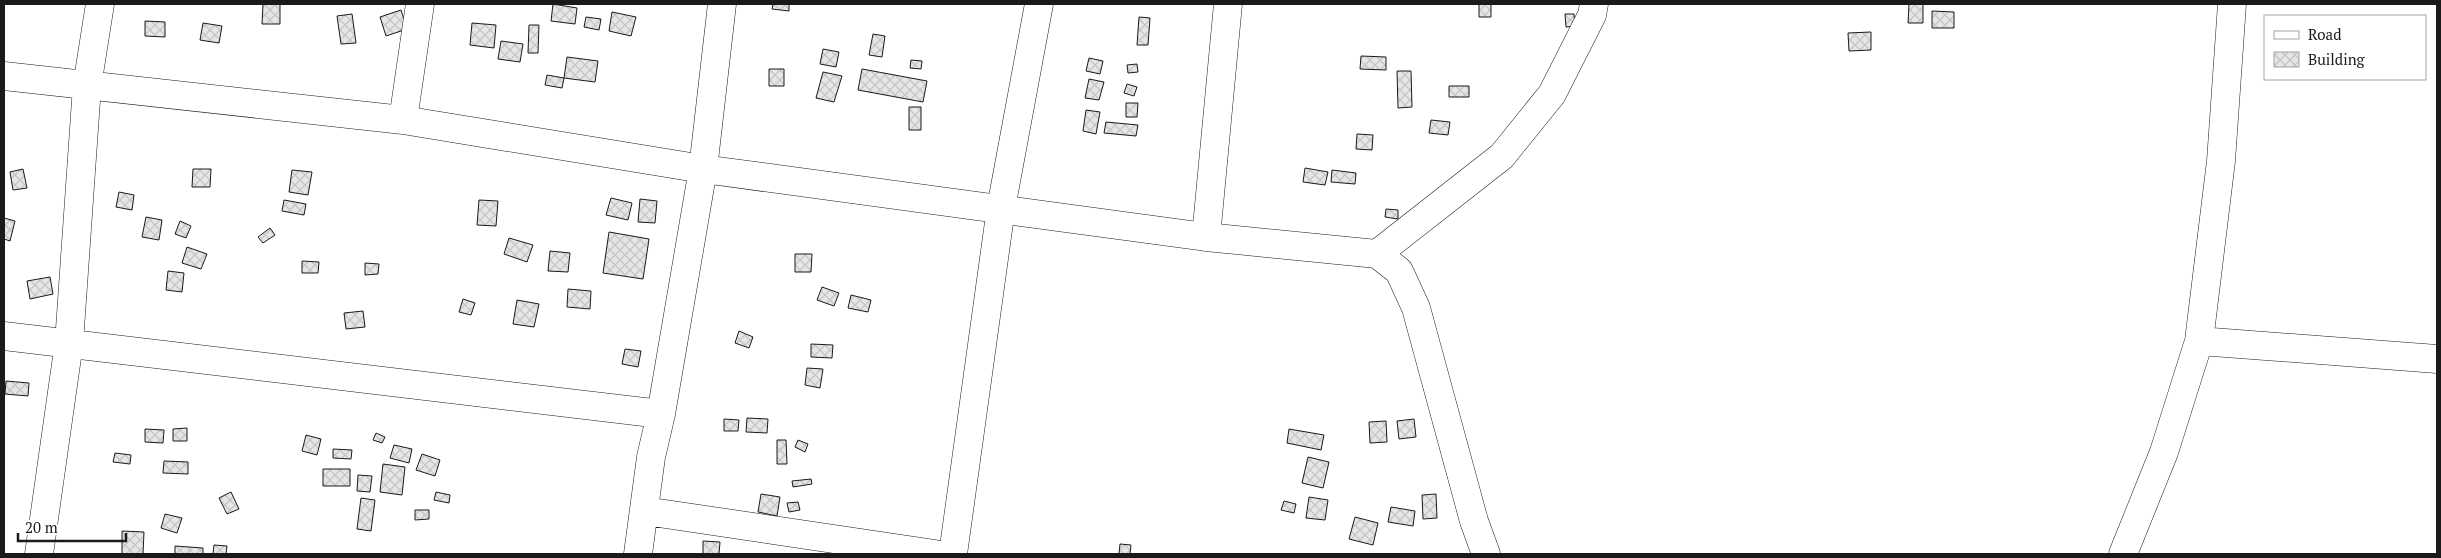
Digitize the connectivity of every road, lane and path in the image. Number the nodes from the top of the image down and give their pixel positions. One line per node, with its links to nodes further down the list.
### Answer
1 (100, 4): 9 (street)
2 (420, 4): 10 (street)
3 (722, 4): 11 (street)
4 (1039, 4): 12 (street)
5 (1228, 4): 13 (street)
6 (1594, 4): 14 (street)
7 (2232, 4): 16 (street)
8 (4, 76): 9 (street)
9 (87, 86): 10 (street); 17 (street)
10 (402, 120): 11 (street)
11 (703, 169): 12 (street); 19 (street)
12 (1000, 208): 13 (street); 24 (street)
13 (1206, 237): 14 (street)
14 (1377, 254): 25 (street)
15 (4, 336): 17 (street)
16 (2199, 341): 18 (street); 26 (street)
17 (68, 344): 19 (street); 21 (street)
18 (2437, 359)
19 (661, 414): 20 (street)
20 (645, 511): 22 (street); 23 (street)
21 (39, 554)
22 (638, 554)
23 (935, 554)
24 (953, 554)
25 (1486, 554)
26 (2123, 554)

